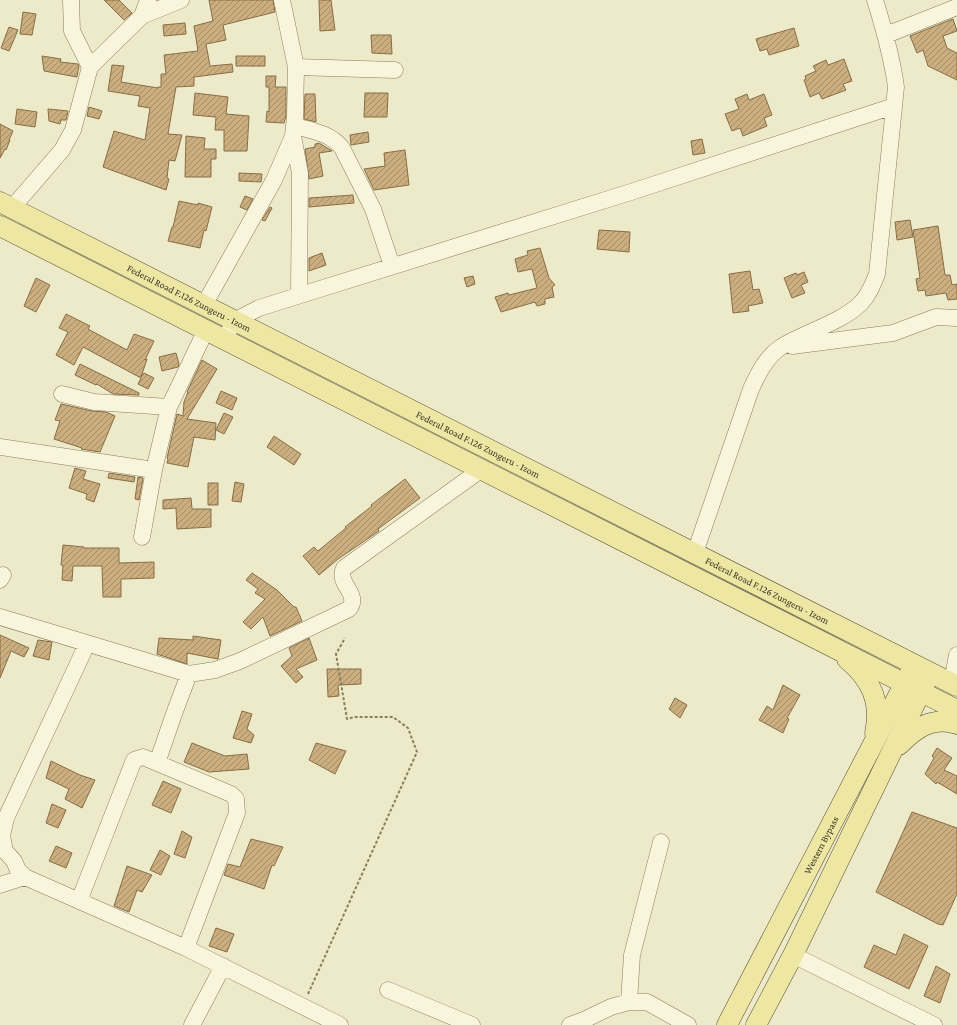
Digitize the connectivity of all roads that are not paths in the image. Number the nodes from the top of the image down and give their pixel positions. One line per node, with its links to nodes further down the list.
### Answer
1 (71, 0): 9 (street)
2 (148, 0): 7 (street)
3 (181, 0): 7 (street)
4 (282, 0): 10 (street)
5 (875, 0): 8 (street)
6 (957, 7): 8 (street)
7 (142, 16): 9 (street)
8 (886, 35): 12 (street)
9 (90, 68): 14 (street)
10 (296, 68): 11 (street); 13 (street)
11 (395, 70)
12 (894, 106): 16 (street); 23 (street)
13 (294, 131): 16 (street); 17 (street); 18 (street)
14 (6, 205): 18 (main road, Federal Road F.126 Zungeru - Izom)
15 (0, 226): 21 (main road, Federal Road F.126 Zungeru - Izom)
16 (392, 266): 17 (street)
17 (299, 295): 20 (street)
18 (204, 306): 20 (main road, Federal Road F.126 Zungeru - Izom)
19 (957, 318): 23 (street)
20 (234, 321): 22 (street); 30 (main road, Federal Road F.126 Zungeru - Izom)
21 (206, 330): 22 (main road, Federal Road F.126 Zungeru - Izom); 25 (street)
22 (224, 339): 27 (main road, Federal Road F.126 Zungeru - Izom)
23 (780, 348): 30 (street)
24 (62, 394): 25 (street)
25 (169, 407): 28 (street)
26 (0, 447): 28 (street)
27 (482, 469): 33 (main road, Federal Road F.126 Zungeru - Izom); 36 (street)
28 (154, 470): 29 (street)
29 (142, 537)
30 (695, 553): 35 (main road, Federal Road F.126 Zungeru - Izom)
31 (0, 617): 32 (street)
32 (87, 644): 36 (street); 45 (street)
33 (828, 644): 38 (main road, Federal Road F.126 Zungeru - Izom); 41 (main road)
34 (957, 655): 37 (street)
35 (922, 668): 37 (main road, Federal Road F.126 Zungeru - Izom); 38 (main road, Western Bypass)
36 (189, 674): 43 (street)
37 (954, 684)
38 (913, 687): 39 (main road, Federal Road F.126 Zungeru - Izom); 41 (main road, Western Bypass); 42 (main road, Western Bypass)
39 (957, 710)
40 (957, 724): 42 (main road)
41 (872, 745): 58 (main road, Western Bypass)
42 (890, 753): 49 (main road, Western Bypass)
43 (157, 763): 47 (street); 48 (street)
44 (661, 842): 52 (street)
45 (25, 877): 46 (street); 47 (street)
46 (0, 885)
47 (79, 901): 48 (street)
48 (186, 948): 50 (street)
49 (793, 955): 59 (main road, Western Bypass); 60 (street)
50 (222, 966): 53 (street); 54 (street)
51 (388, 990): 55 (street)
52 (629, 1002): 56 (street); 57 (street)
53 (192, 1025)
54 (340, 1025)
55 (472, 1025)
56 (570, 1025)
57 (688, 1025)
58 (727, 1025)
59 (756, 1025)
60 (934, 1025)

